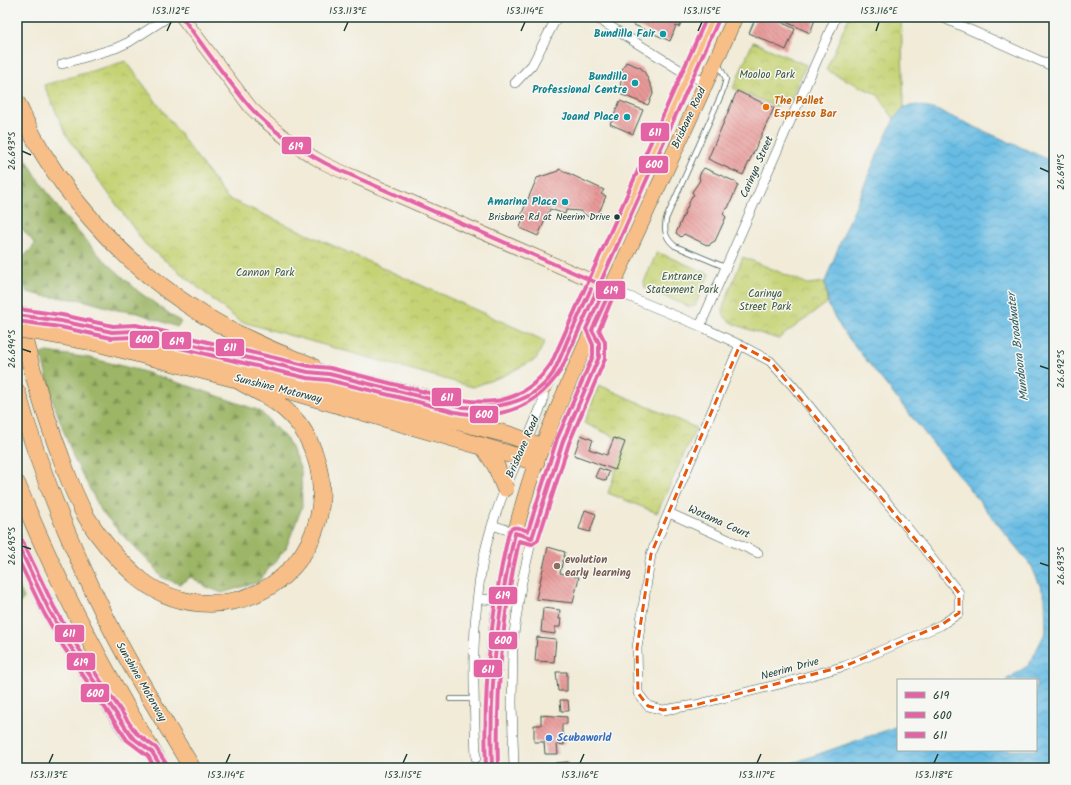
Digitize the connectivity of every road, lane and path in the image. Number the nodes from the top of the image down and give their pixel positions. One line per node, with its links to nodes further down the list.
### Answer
1 (168, 17): 10 (street)
2 (182, 17): 17 (street)
3 (557, 17): 14 (street)
4 (595, 17): 12 (street)
5 (714, 17): 12 (main road, Brisbane Road)
6 (735, 17): 9 (main road, Brisbane Road)
7 (836, 17): 16 (street, Carinya Street)
8 (941, 17): 11 (street)
9 (717, 60): 13 (main road, Brisbane Road); 16 (lane, Brisbane Road)
10 (62, 64)
11 (1054, 67)
12 (688, 75): 13 (street); 17 (main road, Brisbane Road)
13 (706, 82): 18 (main road, Brisbane Road)
14 (515, 83)
15 (17, 104): 24 (highway)
16 (725, 267): 20 (street, Carinya Street)
17 (594, 282): 18 (street); 26 (main road, Brisbane Road)
18 (611, 289): 20 (street, Neerim Drive); 21 (main road, Brisbane Road)
19 (22, 321): 22 (highway, Sunshine Motorway); 25 (highway, Sunshine Motorway); 25 (highway)
20 (700, 326): 23 (street, Neerim Drive)
21 (592, 330): 29 (main road, Brisbane Road); 35 (street)
22 (112, 332): 24 (highway); 29 (highway, Sunshine Motorway)
23 (740, 345): 32 (street, Neerim Drive); 32 (street, Neerim Drive)
24 (329, 374): 26 (highway)
25 (236, 379): 28 (highway, Sunshine Motorway)
26 (544, 385): 29 (street, Brisbane Road)
27 (17, 392): 45 (highway, Sunshine Motorway)
28 (483, 446): 29 (highway, Sunshine Motorway); 31 (highway)
29 (531, 452): 31 (street, Brisbane Road); 34 (main road, Brisbane Road)
30 (17, 484): 42 (highway)
31 (505, 488): 33 (street, Brisbane Road)
32 (669, 513): 37 (street, Wotama Court)
33 (492, 525): 34 (street); 38 (street, Brisbane Road)
34 (515, 533): 35 (street); 39 (main road, Brisbane Road)
35 (532, 538): 47 (street)
36 (17, 542): 42 (highway)
37 (758, 553)
38 (477, 598): 39 (street); 41 (street, Brisbane Road)
39 (501, 600): 46 (main road, Brisbane Road)
40 (450, 699): 41 (lane)
41 (474, 699): 43 (street, Brisbane Road)
42 (152, 752): 44 (highway)
43 (476, 758)
44 (162, 768)
45 (192, 768)
46 (492, 768)
47 (514, 768)

